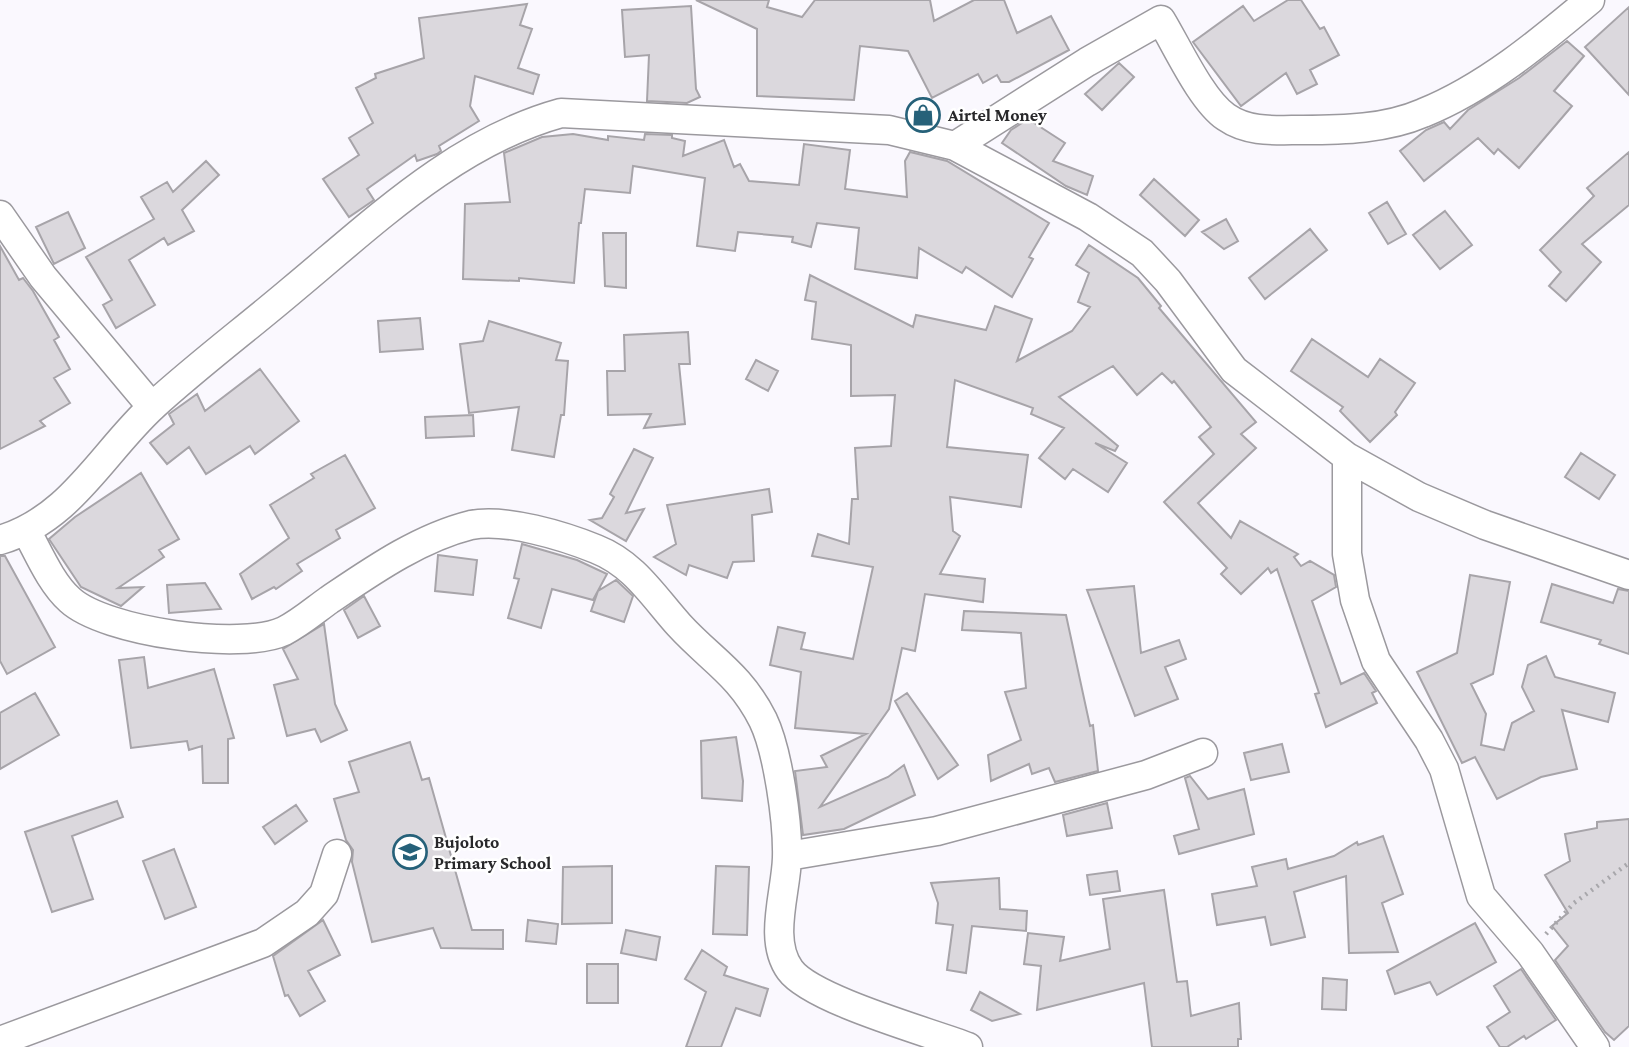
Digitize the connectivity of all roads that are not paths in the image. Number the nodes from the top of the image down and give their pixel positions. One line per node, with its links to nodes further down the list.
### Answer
1 (1590, 0): 2 (street)
2 (955, 146): 4 (street); 5 (street)
3 (0, 215): 4 (street)
4 (152, 407): 6 (street)
5 (1347, 457): 8 (street); 14 (street)
6 (27, 532): 7 (street); 11 (street)
7 (0, 540)
8 (1629, 576)
9 (1203, 753): 11 (street)
10 (337, 854): 12 (street)
11 (788, 856): 13 (street)
12 (0, 1041)
13 (968, 1047)
14 (1595, 1047)

